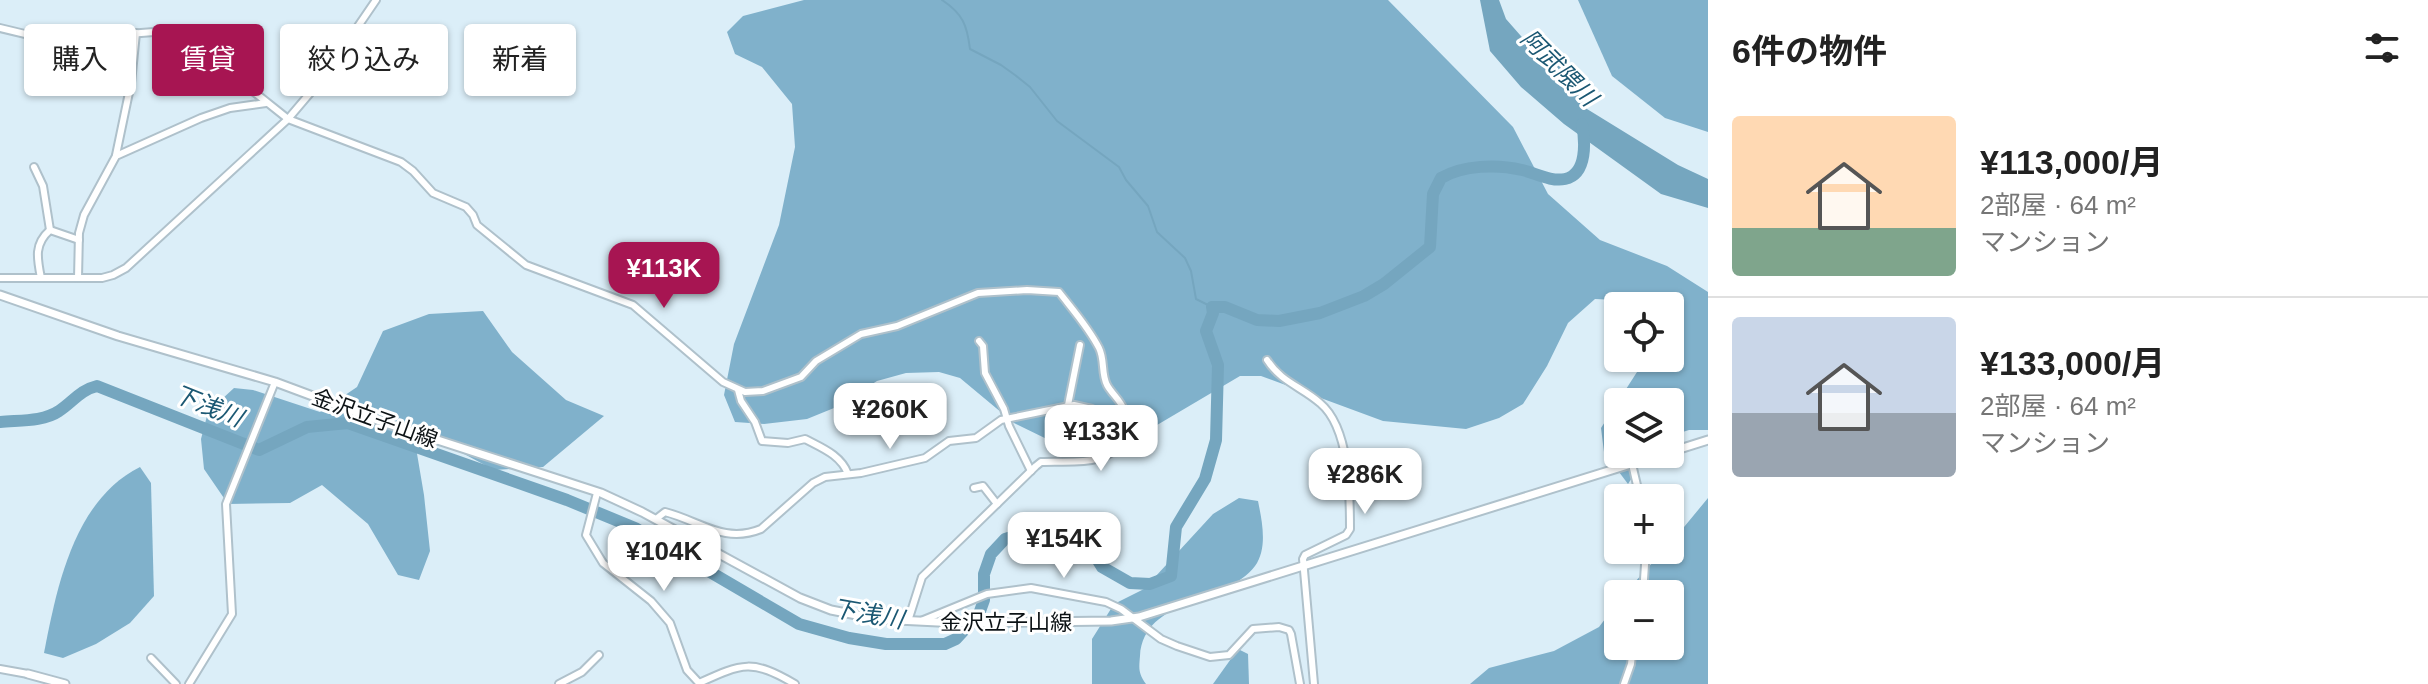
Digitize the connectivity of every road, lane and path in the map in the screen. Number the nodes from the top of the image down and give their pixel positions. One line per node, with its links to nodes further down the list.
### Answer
1 (376, 0): 7 (street)
2 (0, 28): 4 (street)
3 (136, 33): 6 (street)
4 (24, 34)
5 (128, 96): 8 (street)
6 (266, 103): 7 (street); 8 (street)
7 (288, 119): 14 (street); 20 (street)
8 (116, 156): 11 (street)
9 (34, 167): 10 (street)
10 (50, 230): 11 (street); 13 (street)
11 (79, 240): 14 (street)
12 (0, 278): 13 (street)
13 (41, 278): 14 (street)
14 (78, 278)
15 (0, 295): 19 (street, 金沢立子山線)
16 (979, 341): 22 (street)
17 (1080, 345): 21 (street)
18 (1267, 360): 33 (street)
19 (275, 382): 30 (street, 金沢立子山線); 45 (street)
20 (738, 390): 24 (street); 28 (street)
21 (1068, 405): 22 (street); 24 (street)
22 (1007, 418): 27 (street); 28 (street)
23 (1708, 440): 25 (street)
24 (1119, 444): 27 (street)
25 (1684, 448)
26 (1619, 468): 33 (street, 金沢立子山線)
27 (1031, 471): 31 (street)
28 (848, 474): 32 (street)
29 (974, 488): 31 (street)
30 (597, 493): 32 (street, 金沢立子山線); 42 (street)
31 (997, 504): 35 (street)
32 (656, 519): 35 (street, 金沢立子山線)
33 (1304, 565): 34 (street, 金沢立子山線); 49 (street)
34 (1133, 618): 36 (street, 金沢立子山線); 36 (street); 48 (street)
35 (908, 621): 36 (street, 金沢立子山線)
36 (921, 621)
37 (599, 655): 46 (street)
38 (151, 658): 44 (street)
39 (1631, 660): 50 (street)
40 (0, 669): 41 (street)
41 (28, 674): 43 (street)
42 (698, 683): 47 (street)
43 (65, 684)
44 (176, 684)
45 (189, 684)
46 (559, 684)
47 (795, 684)
48 (1300, 684)
49 (1314, 684)
50 (1624, 684)

